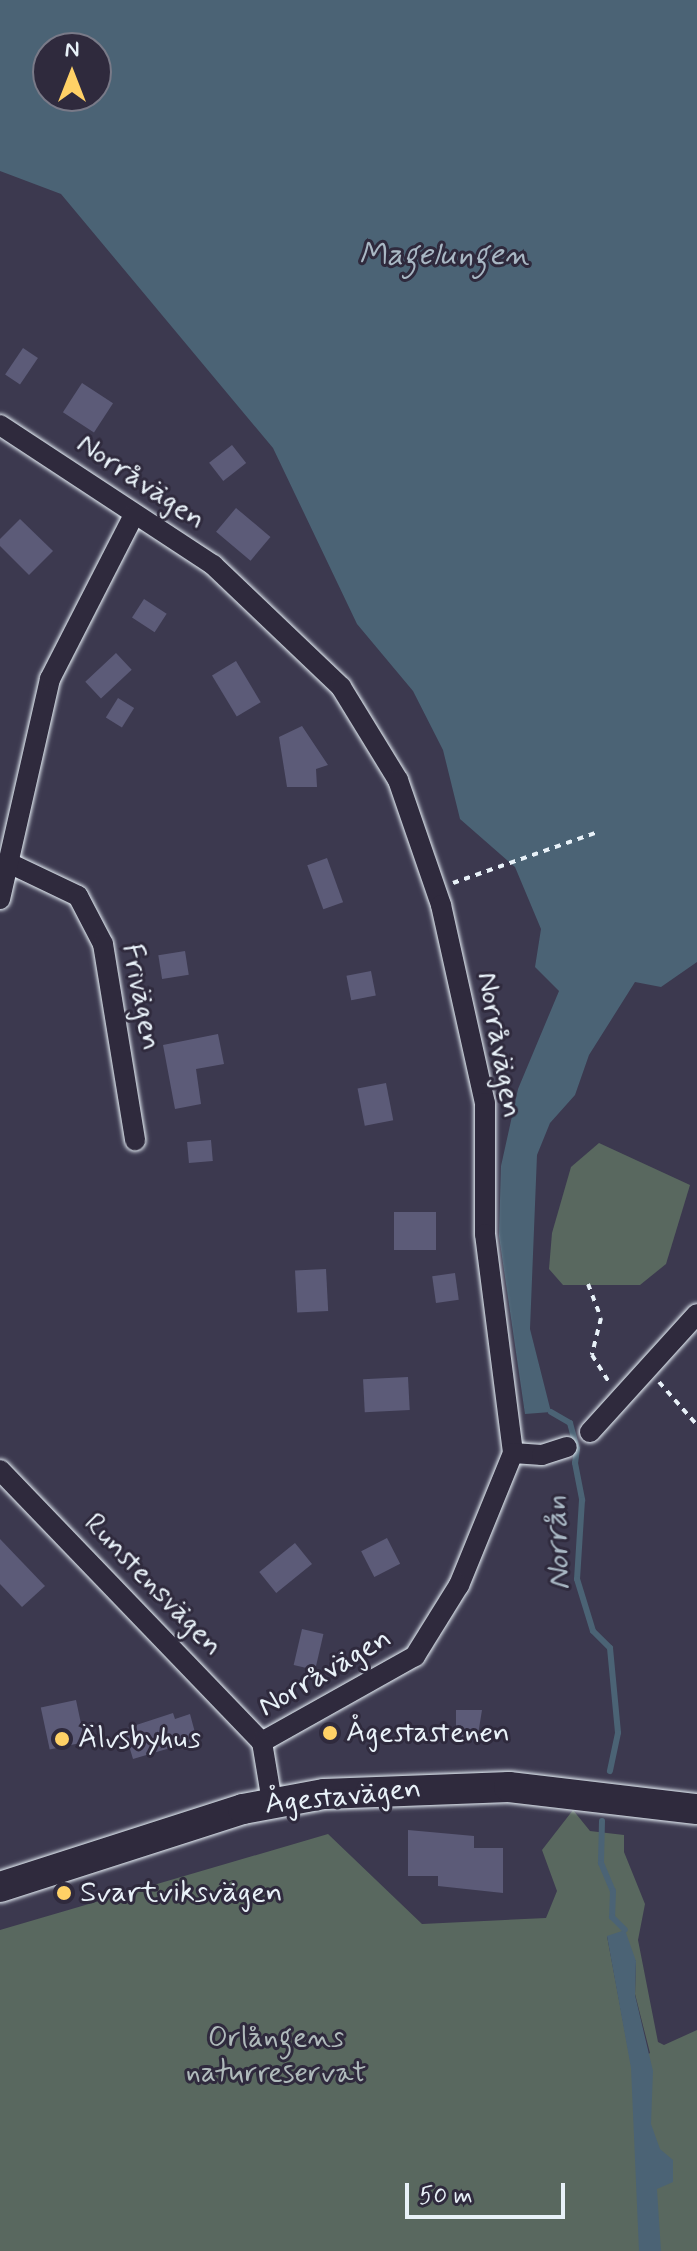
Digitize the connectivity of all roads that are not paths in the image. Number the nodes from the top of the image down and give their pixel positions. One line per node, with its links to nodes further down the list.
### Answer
1 (0, 425): 2 (street, Norråvägen)
2 (134, 515): 3 (street); 9 (street, Norråvägen)
3 (11, 864): 4 (street); 5 (street, Frivägen)
4 (0, 899)
5 (135, 1140)
6 (697, 1314): 7 (street)
7 (590, 1432)
8 (567, 1447): 9 (street)
9 (513, 1453): 11 (street, Norråvägen)
10 (0, 1470): 11 (street, Runstensvägen)
11 (262, 1742): 12 (street, Norråvägen)
12 (272, 1802): 13 (main road, Ågestavägen); 14 (main road, Ågestavägen)
13 (697, 1809)
14 (0, 1887)

